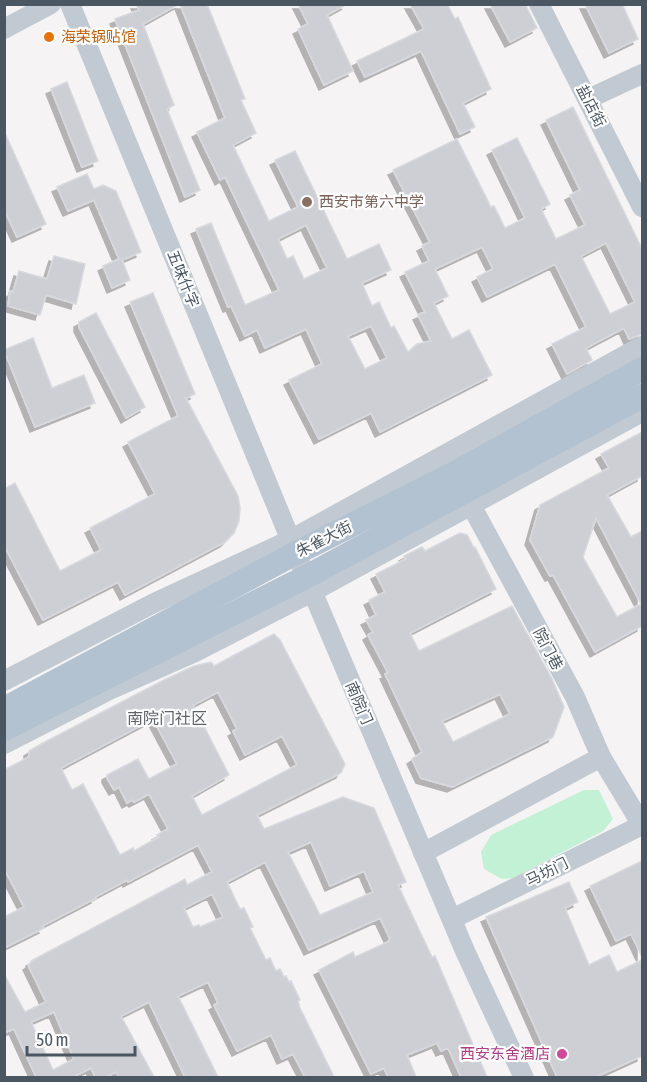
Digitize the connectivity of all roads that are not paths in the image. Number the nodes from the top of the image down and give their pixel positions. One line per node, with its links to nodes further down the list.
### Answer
1 (51, 4): 4 (street)
2 (70, 4): 13 (street, 五味什字)
3 (539, 4): 6 (street, 盐店街)
4 (4, 29)
5 (642, 74): 6 (street)
6 (588, 99): 7 (street, 盐店街)
7 (642, 207)
8 (642, 346): 13 (street)
9 (642, 369): 12 (main road, 朱雀大街)
10 (642, 396): 12 (main road, 朱雀大街)
11 (642, 412): 12 (street)
12 (463, 491): 13 (main road, 朱雀大街); 14 (main road, 朱雀大街); 19 (street, 院门巷)
13 (293, 547): 14 (street, 南院门); 15 (street); 16 (main road, 朱雀大街)
14 (309, 585): 17 (main road, 朱雀大街); 18 (street); 21 (street, 南院门)
15 (4, 681)
16 (4, 709)
17 (4, 729)
18 (4, 744)
19 (601, 757): 20 (street, 院门巷); 21 (street)
20 (642, 825): 22 (street, 马坊门)
21 (423, 853): 22 (street, 南院门)
22 (452, 920): 23 (street, 南院门)
23 (524, 1077)

